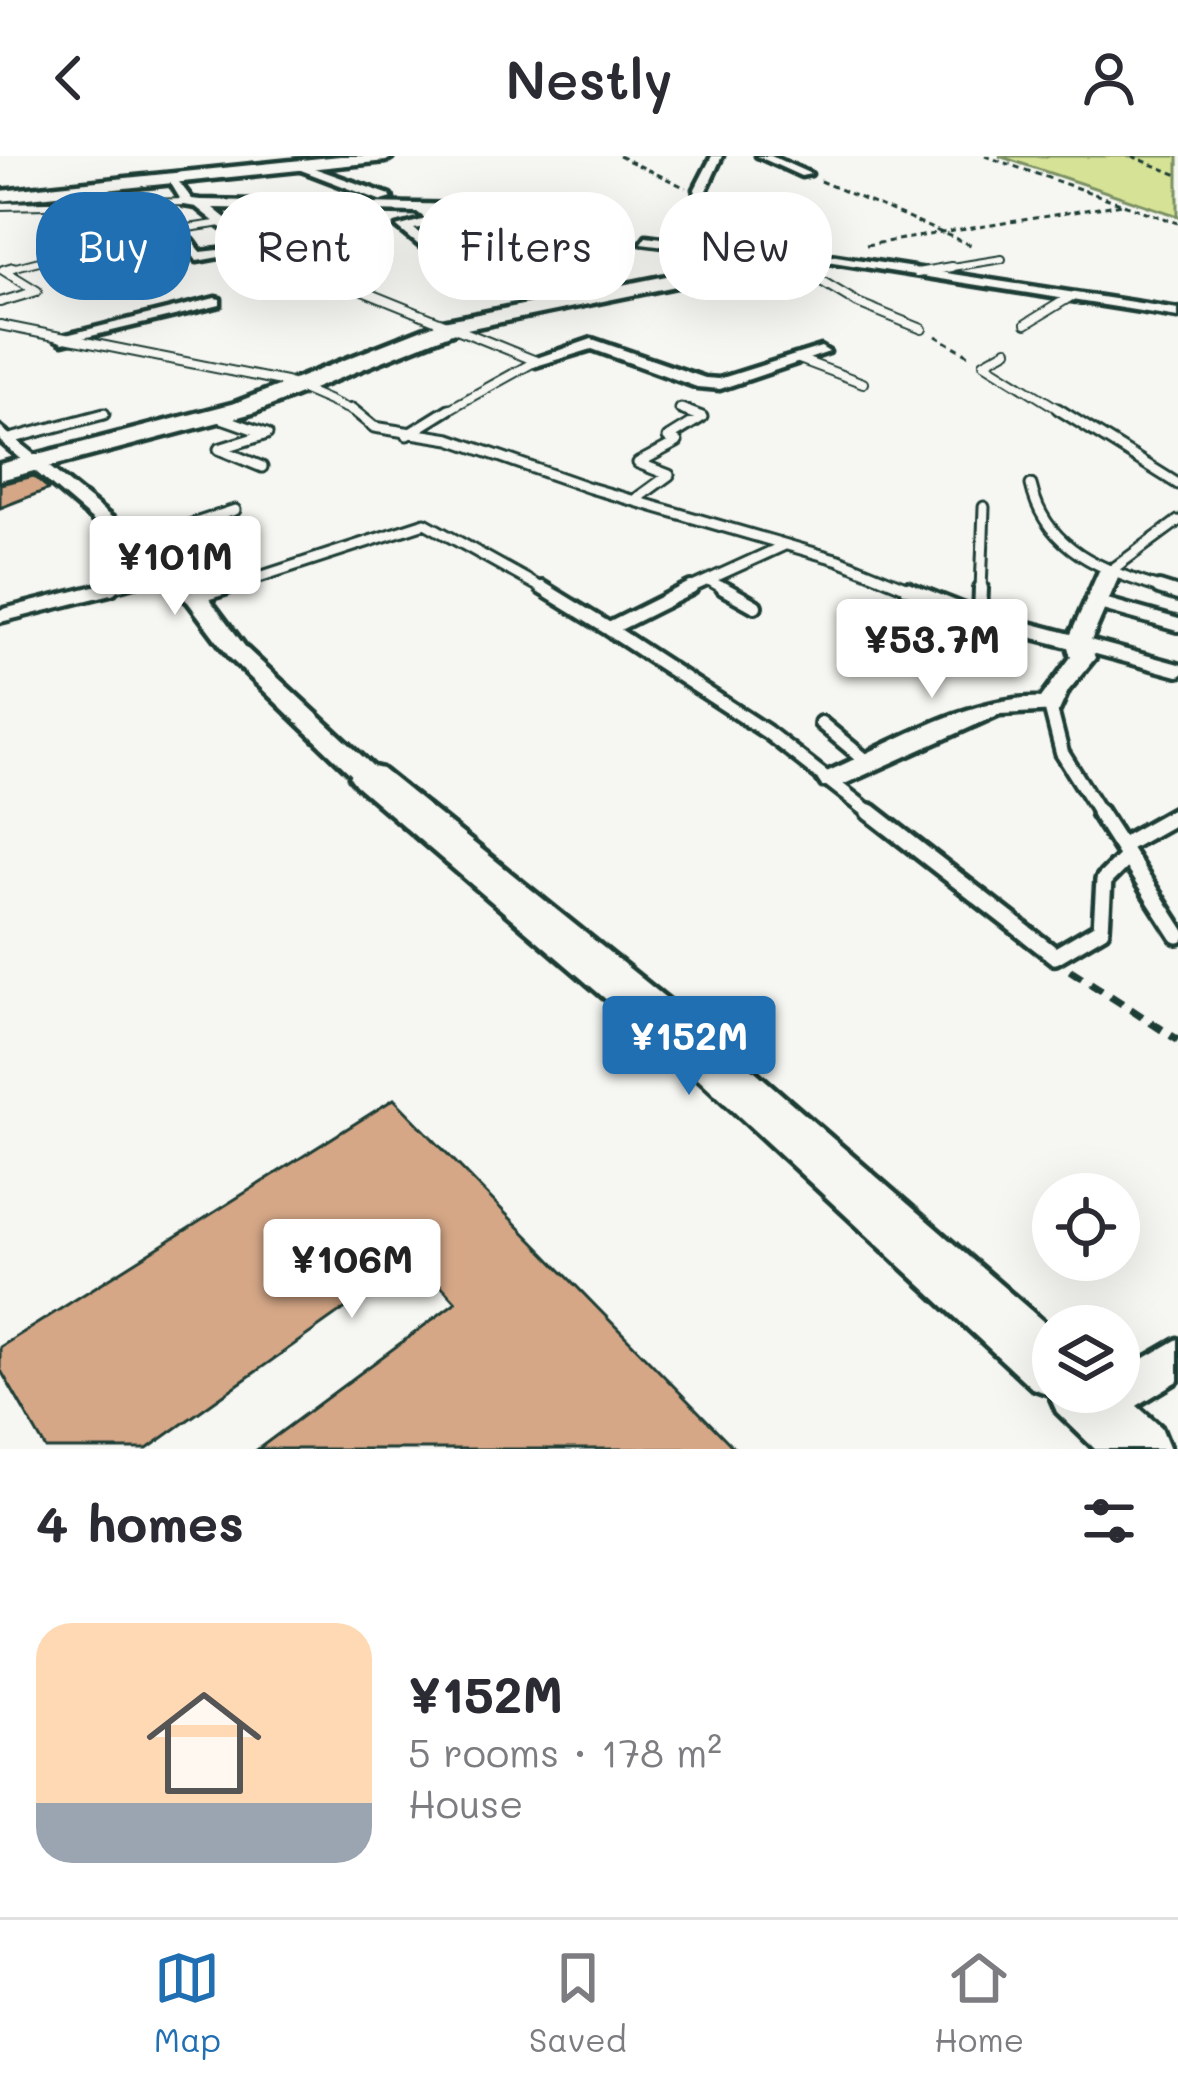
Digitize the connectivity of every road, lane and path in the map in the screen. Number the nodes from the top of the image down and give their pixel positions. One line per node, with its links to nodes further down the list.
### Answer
1 (386, 156): 7 (street)
2 (619, 156): 11 (path)
3 (717, 156): 11 (street)
4 (762, 156): 8 (street)
5 (985, 156): 16 (path)
6 (1132, 156): 9 (path)
7 (297, 165): 10 (street); 19 (street)
8 (805, 175): 16 (path)
9 (1178, 175)
10 (171, 178): 13 (street); 15 (street)
11 (701, 189): 12 (street)
12 (702, 192)
13 (0, 196)
14 (191, 203): 15 (lane)
15 (194, 203): 19 (street); 22 (street)
16 (1123, 204): 23 (path)
17 (0, 206): 18 (lane)
18 (36, 207)
19 (409, 207): 20 (street); 21 (street)
20 (418, 207)
21 (418, 211)
22 (215, 219)
23 (1178, 223)
24 (418, 225): 25 (street)
25 (418, 238)
26 (646, 240): 27 (street)
27 (659, 242)
28 (1002, 259): 31 (lane)
29 (36, 262): 34 (lane)
30 (832, 263): 31 (street)
31 (912, 274): 36 (street)
32 (659, 284): 45 (street)
33 (832, 286): 46 (lane)
34 (36, 290)
35 (36, 292): 38 (lane)
36 (1070, 297): 42 (street); 43 (lane)
37 (385, 300): 45 (lane)
38 (0, 302)
39 (214, 302): 40 (street)
40 (190, 309): 41 (street); 47 (street)
41 (236, 312)
42 (1178, 313)
43 (1027, 324)
44 (0, 325): 47 (lane)
45 (451, 326): 51 (lane); 54 (street)
46 (922, 329): 52 (path)
47 (62, 338): 54 (lane)
48 (1007, 350): 52 (lane)
49 (821, 352): 50 (street)
50 (799, 359): 51 (street); 53 (lane)
51 (536, 361): 58 (lane)
52 (984, 363): 63 (lane)
53 (863, 383)
54 (296, 386): 57 (street); 58 (lane)
55 (680, 409): 65 (lane)
56 (104, 414): 59 (lane)
57 (216, 416): 60 (street); 61 (lane)
58 (407, 435): 65 (lane)
59 (5, 436): 60 (street)
60 (39, 463): 62 (street); 69 (street)
61 (262, 467)
62 (0, 472)
63 (1178, 484)
64 (1031, 485): 71 (lane)
65 (636, 499): 70 (lane)
66 (984, 507): 79 (lane)
67 (236, 510): 69 (lane)
68 (1178, 521): 71 (lane)
69 (131, 544): 72 (street)
70 (785, 545): 73 (lane); 79 (lane)
71 (1111, 572): 74 (lane); 76 (street)
72 (168, 573): 75 (street); 78 (lane)
73 (709, 580): 77 (lane); 81 (lane)
74 (1178, 594)
75 (196, 597): 81 (lane); 87 (street)
76 (1096, 602): 80 (lane); 82 (street)
77 (755, 606)
78 (0, 616)
79 (980, 616): 82 (street)
80 (1178, 625)
81 (609, 629): 88 (lane)
82 (1078, 643): 83 (lane); 84 (street)
83 (1178, 670)
84 (1050, 706): 86 (street); 90 (lane)
85 (821, 723): 86 (lane)
86 (868, 763): 88 (street)
87 (369, 777): 94 (street)
88 (831, 780): 92 (lane)
89 (1178, 814): 90 (lane)
90 (1124, 852): 91 (lane); 92 (lane)
91 (1178, 934)
92 (1055, 956): 93 (path)
93 (1178, 1040)
94 (1032, 1348)
95 (1178, 1358): 96 (street)
96 (1105, 1417)

